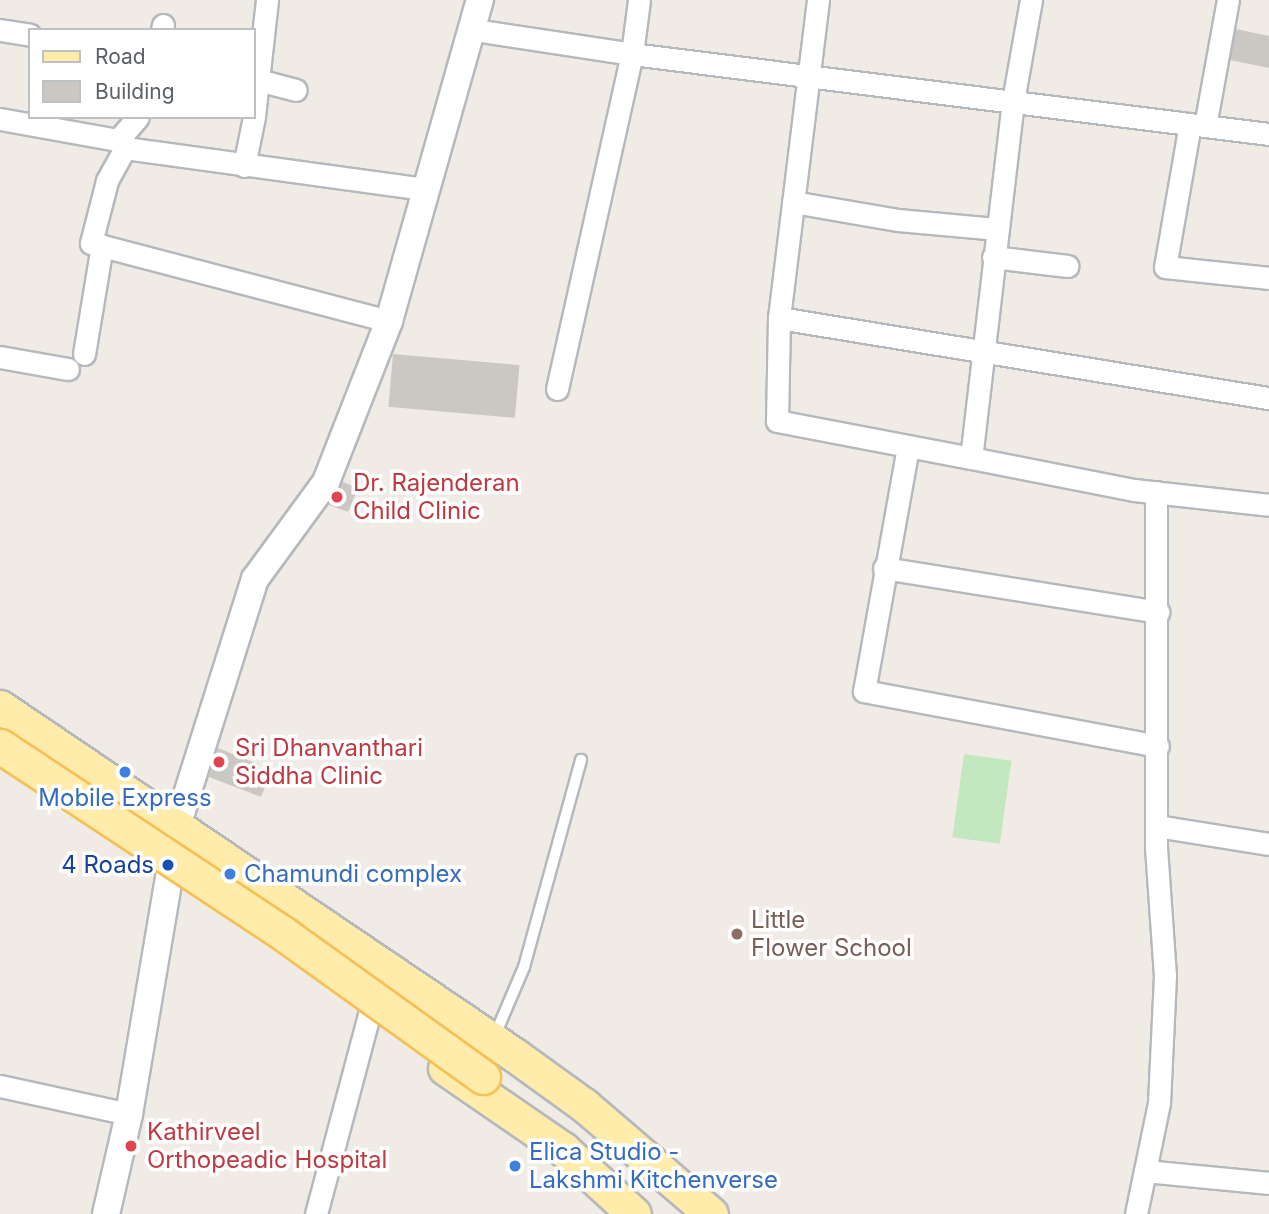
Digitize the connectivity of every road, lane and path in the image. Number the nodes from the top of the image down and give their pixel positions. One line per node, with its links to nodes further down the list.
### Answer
1 (267, 0): 12 (street)
2 (480, 0): 8 (street)
3 (639, 0): 10 (street)
4 (818, 0): 11 (street)
5 (1031, 0): 14 (street)
6 (1228, 0): 18 (street)
7 (0, 30): 9 (street)
8 (474, 30): 10 (street); 22 (street)
9 (28, 35)
10 (632, 54): 11 (street); 35 (street)
11 (808, 76): 14 (street); 23 (street)
12 (257, 79): 13 (street)
13 (296, 90)
14 (1013, 101): 18 (street); 24 (street)
15 (0, 119): 20 (street)
16 (137, 119): 20 (street)
17 (254, 119): 21 (street)
18 (1198, 125): 19 (street); 28 (street)
19 (1269, 134)
20 (122, 144): 21 (street); 25 (street)
21 (244, 166): 22 (street)
22 (426, 189): 30 (street)
23 (793, 202): 24 (street); 29 (street)
24 (996, 229): 26 (street)
25 (102, 246): 30 (street); 32 (street)
26 (993, 257): 27 (street); 31 (street)
27 (1067, 266)
28 (1269, 278)
29 (779, 318): 31 (street); 37 (street)
30 (389, 321): 49 (street)
31 (984, 349): 36 (street); 38 (street)
32 (84, 354)
33 (0, 357): 34 (street)
34 (68, 369)
35 (557, 389)
36 (1269, 398)
37 (908, 447): 38 (street); 41 (street)
38 (971, 458): 39 (street)
39 (1156, 492): 40 (street); 42 (street)
40 (1269, 505)
41 (884, 568): 42 (street); 46 (street)
42 (1158, 612): 46 (street)
43 (0, 707): 49 (main road)
44 (0, 725): 63 (main road)
45 (0, 746): 62 (main road, bridge)
46 (1158, 746): 50 (street)
47 (581, 760): 54 (lane)
48 (0, 762): 52 (main road)
49 (178, 823): 52 (street); 54 (main road)
50 (1157, 826): 51 (street); 57 (street)
51 (1269, 844)
52 (168, 865): 53 (main road); 56 (street)
53 (369, 1015): 60 (street); 61 (main road)
54 (492, 1041): 64 (main road)
55 (0, 1086): 56 (street)
56 (129, 1114): 59 (street)
57 (1145, 1171): 58 (street); 65 (street)
58 (1269, 1183)
59 (106, 1214)
60 (316, 1214)
61 (634, 1214)
62 (657, 1214)
63 (682, 1214)
64 (711, 1214)
65 (1136, 1214)

